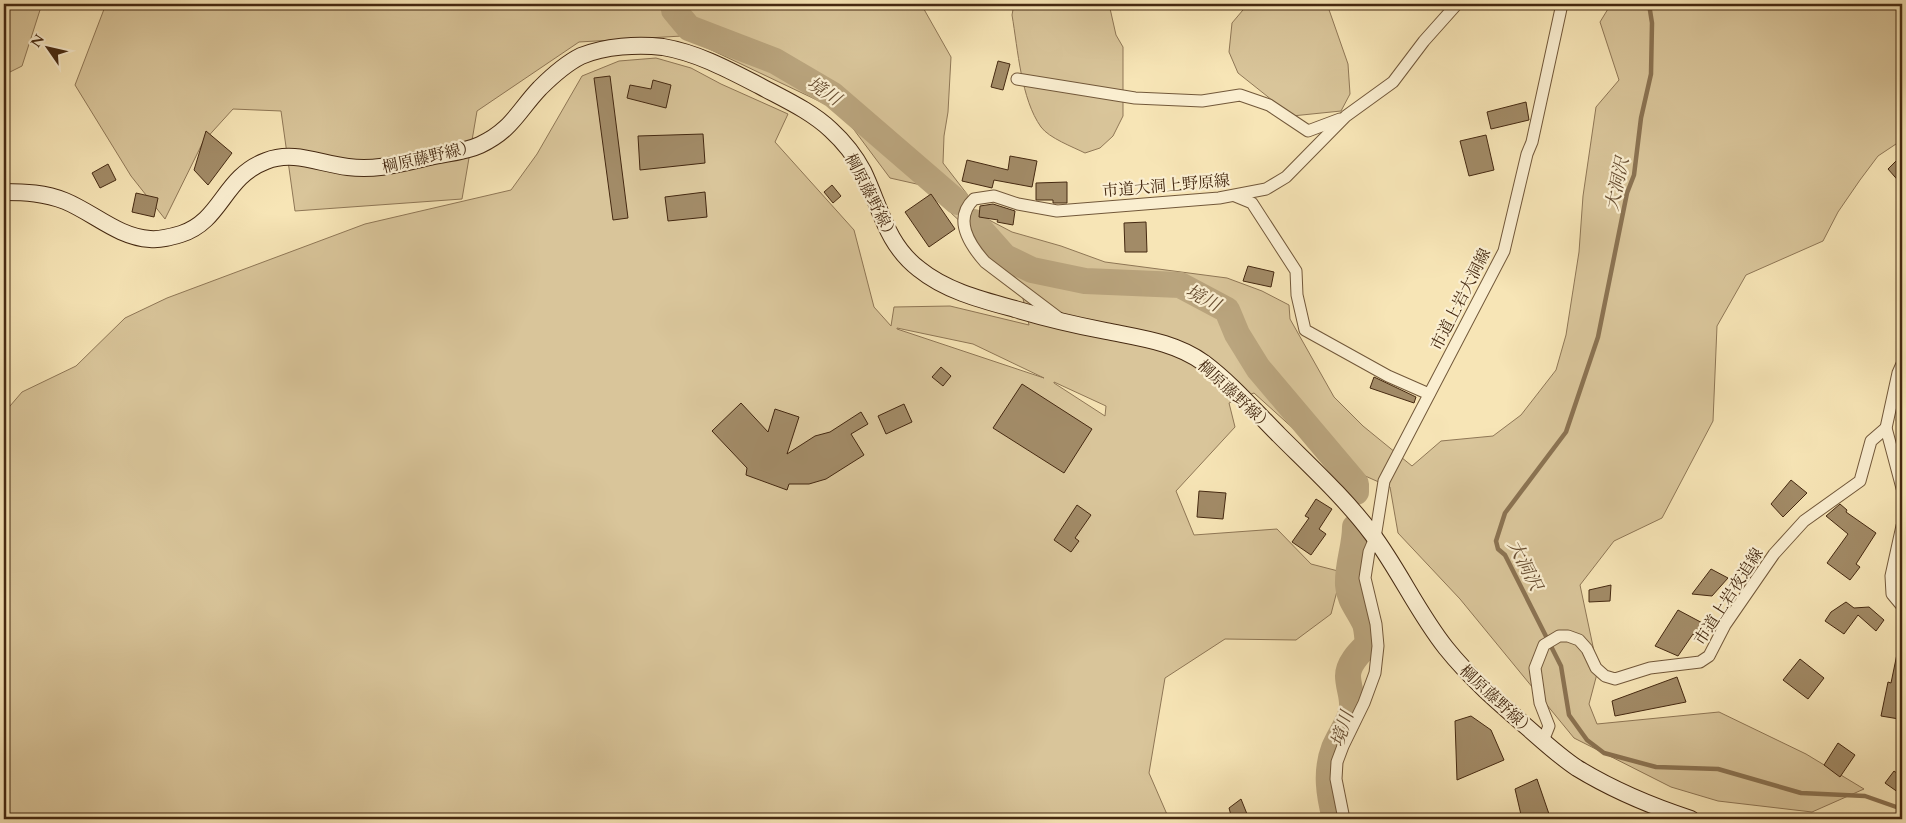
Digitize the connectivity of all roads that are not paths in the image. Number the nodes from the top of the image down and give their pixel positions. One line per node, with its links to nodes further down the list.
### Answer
1 (1457, 4): 4 (street, 市道大洞上野原線)
2 (1557, 6): 9 (street, 市道上岩大洞線)
3 (1017, 79): 4 (street)
4 (1346, 116): 6 (street, 市道大洞上野原線)
5 (4, 192): 7 (main road, 棡原藤野線）)
6 (1235, 196): 7 (street, 市道大洞上野原線); 9 (street)
7 (1064, 323): 13 (main road, 棡原藤野線）)
8 (1902, 364): 10 (street)
9 (1429, 394): 13 (street, 市道上岩大洞線)
10 (1886, 428): 11 (street); 15 (street, 市道上岩夜追線)
11 (1902, 488)
12 (1902, 526): 14 (street)
13 (1375, 538): 15 (main road, 棡原藤野線）); 16 (street, 市道上岩大洞線)
14 (1902, 606)
15 (1543, 741): 17 (main road, 棡原藤野線）)
16 (1344, 819)
17 (1691, 819)

